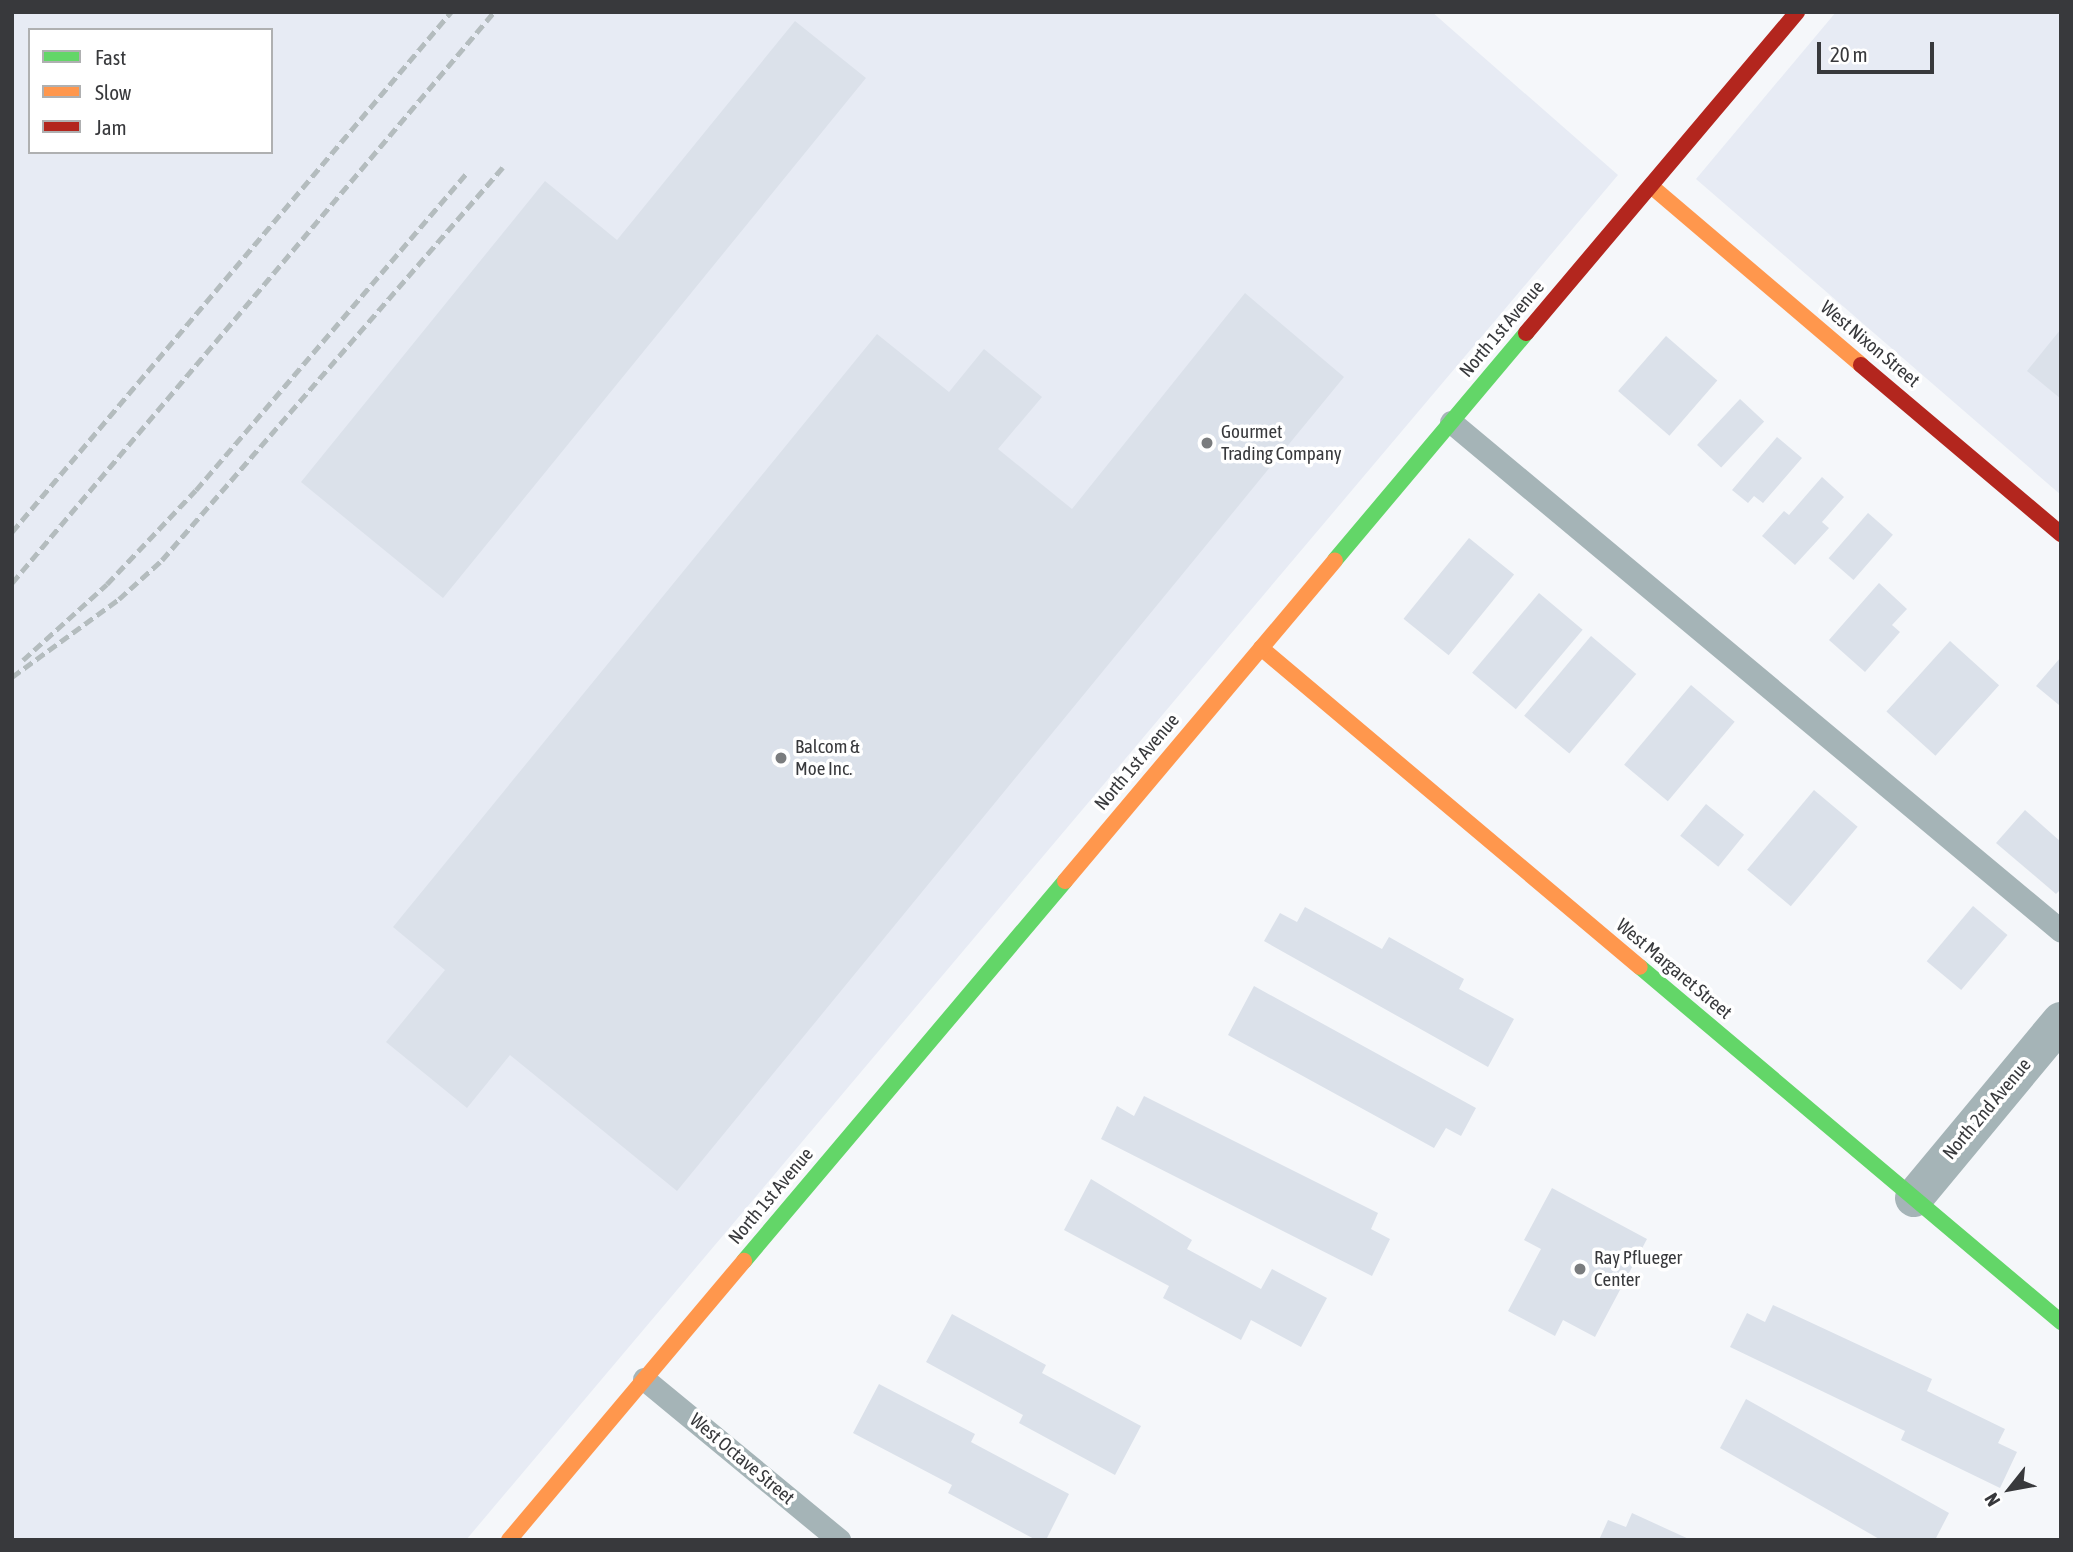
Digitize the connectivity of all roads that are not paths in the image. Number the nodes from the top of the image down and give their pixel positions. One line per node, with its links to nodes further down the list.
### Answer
1 (1797, 12): 2 (street, North 1st Avenue)
2 (1651, 186): 3 (street, North 1st Avenue); 4 (street, West Nixon Street)
3 (1451, 422): 5 (street, North 1st Avenue); 6 (lane)
4 (2061, 534)
5 (1261, 648): 8 (street, West Margaret Street); 10 (street, North 1st Avenue)
6 (2061, 931)
7 (2061, 1021): 8 (street, North 2nd Avenue)
8 (1913, 1198): 9 (street, West Margaret Street)
9 (2061, 1322)
10 (644, 1379): 11 (street, North 1st Avenue); 12 (lane, West Octave Street)
11 (509, 1540)
12 (839, 1540)

